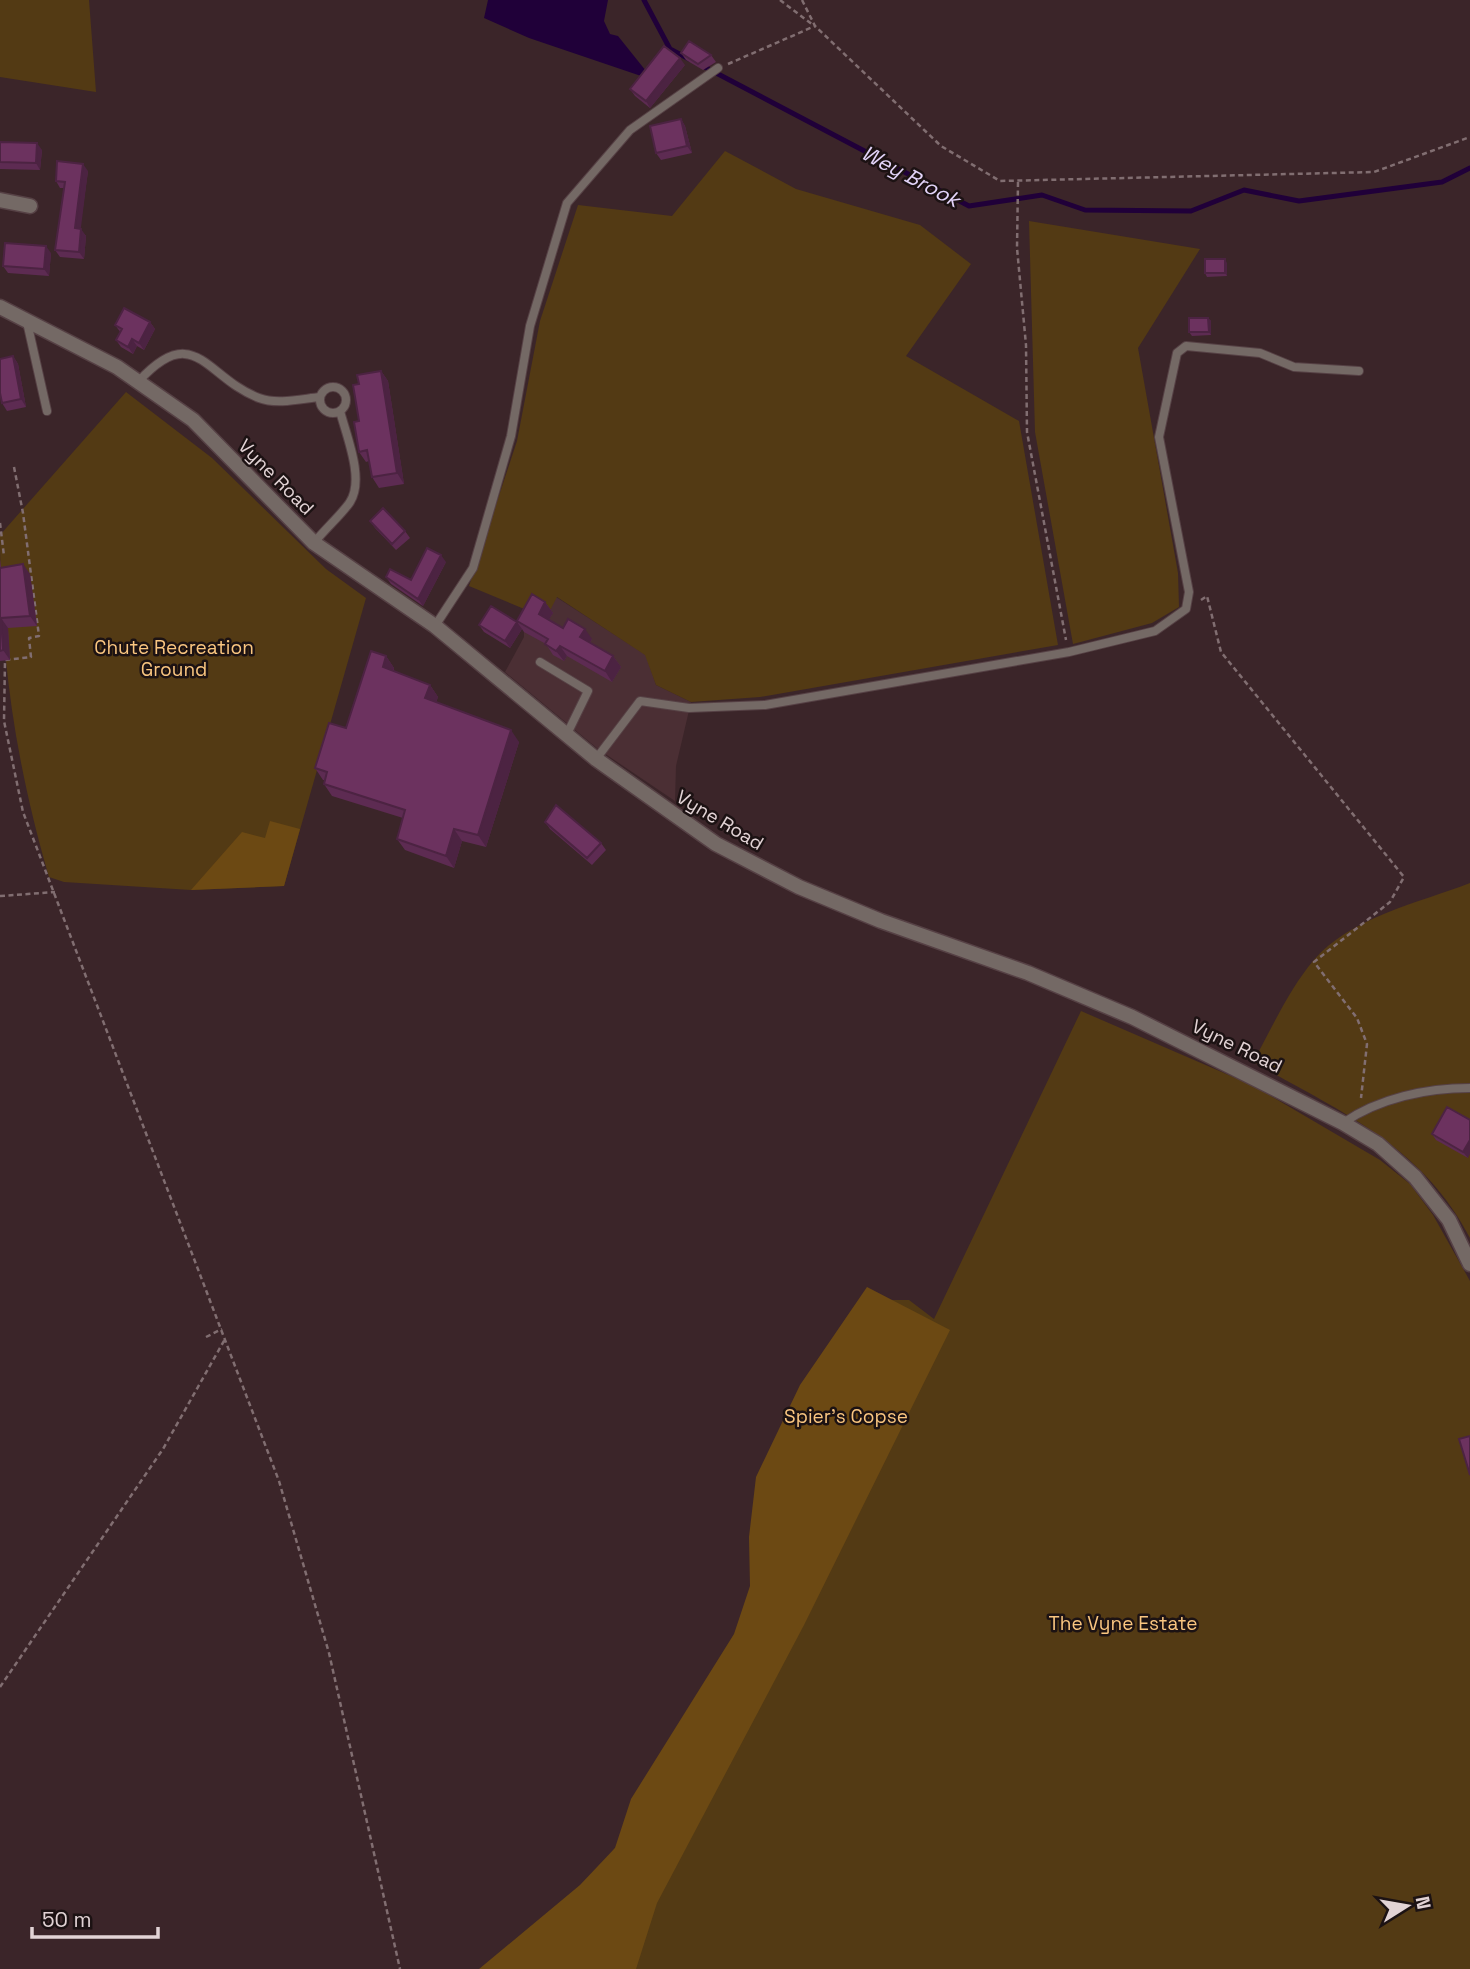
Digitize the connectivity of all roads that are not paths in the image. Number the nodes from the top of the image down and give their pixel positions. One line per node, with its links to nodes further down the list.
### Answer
1 (718, 68): 12 (lane)
2 (2, 205): 3 (street)
3 (30, 206)
4 (0, 307): 5 (street, Vyne Road)
5 (27, 319): 7 (street, Vyne Road); 9 (lane)
6 (1359, 371): 15 (lane)
7 (139, 381): 8 (lane); 11 (street, Vyne Road)
8 (320, 397): 10 (lane); 10 (lane)
9 (47, 411)
10 (340, 411): 11 (lane)
11 (314, 543): 12 (street, Vyne Road)
12 (435, 626): 14 (street, Vyne Road)
13 (540, 662): 14 (lane)
14 (567, 734): 15 (street, Vyne Road)
15 (596, 759): 17 (street, Vyne Road)
16 (1470, 1088): 17 (lane)
17 (1343, 1123): 18 (street, Vyne Road)
18 (1470, 1264)

